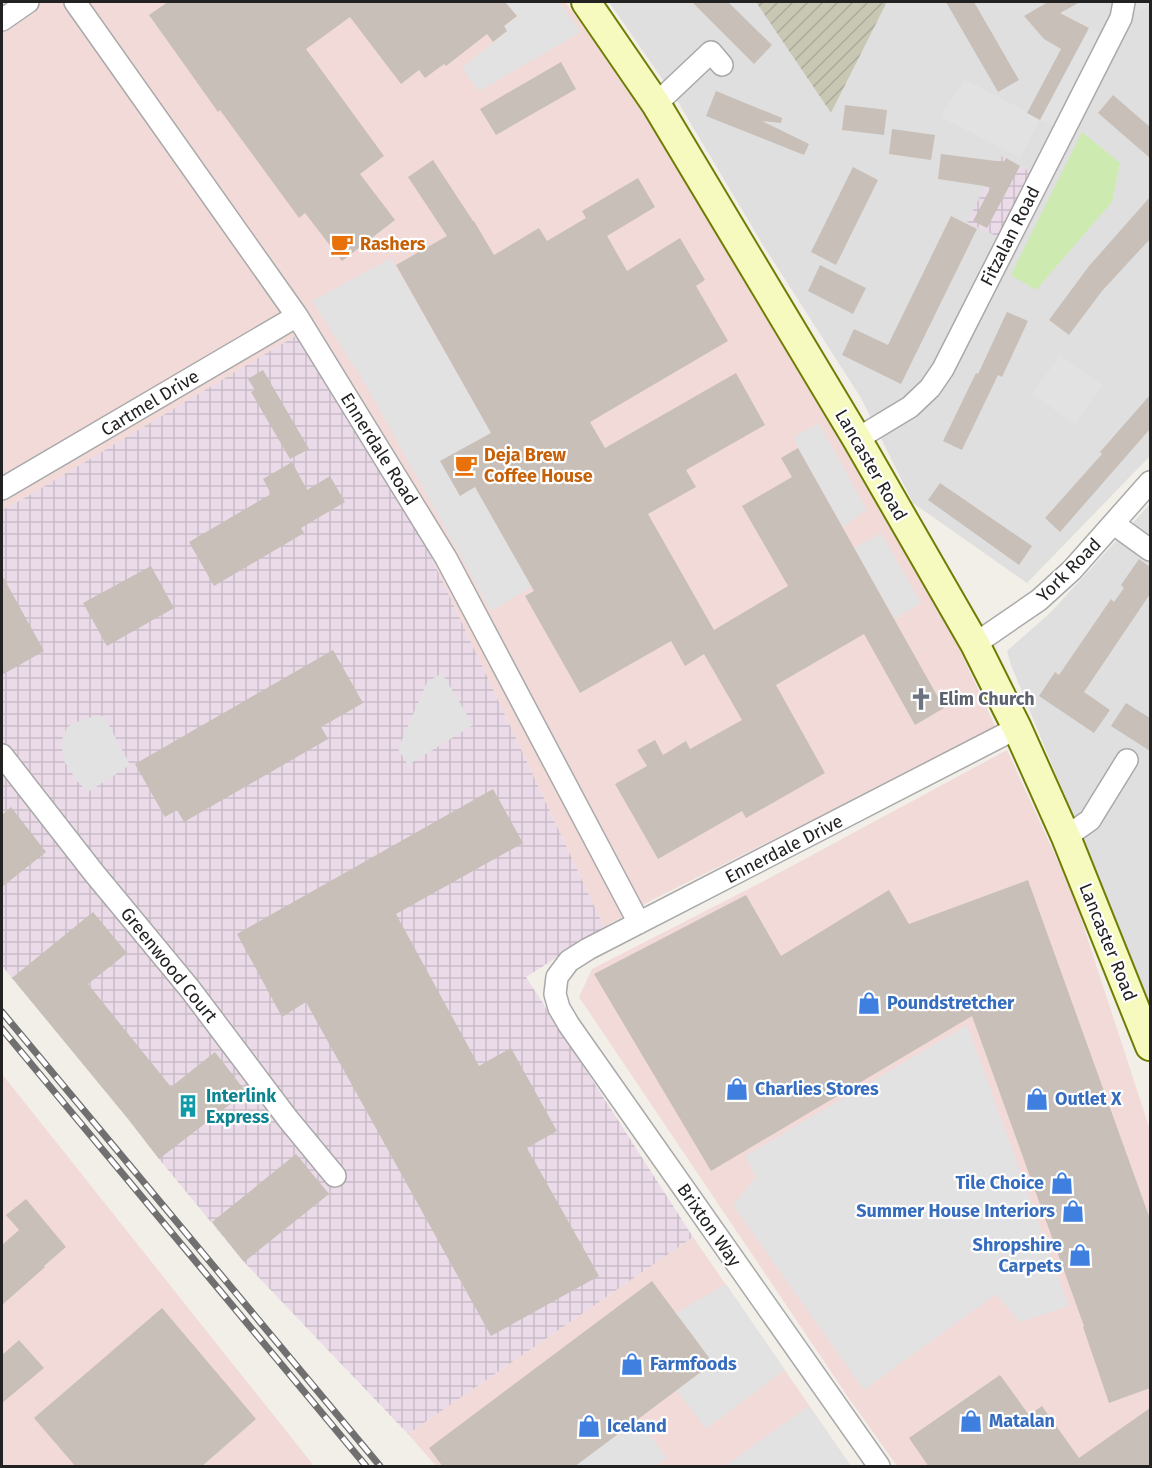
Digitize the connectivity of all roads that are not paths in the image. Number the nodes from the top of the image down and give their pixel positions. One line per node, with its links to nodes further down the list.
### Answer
1 (28, 2): 5 (street)
2 (75, 2): 8 (street, Ennerdale Road)
3 (586, 2): 7 (street, Lancaster Road)
4 (1124, 2): 9 (street, Fitzalan Road)
5 (2, 20)
6 (722, 65): 7 (street)
7 (656, 104): 9 (street, Lancaster Road)
8 (297, 316): 11 (street, Cartmel Drive); 19 (street, Ennerdale Road)
9 (857, 439): 14 (street, Lancaster Road)
10 (1150, 482): 12 (street, York Road)
11 (2, 489)
12 (1114, 524): 13 (street); 14 (street, York Road)
13 (1150, 550)
14 (975, 644): 15 (street, Lancaster Road)
15 (1017, 728): 18 (street, Lancaster Road); 19 (street, Ennerdale Drive)
16 (2, 754): 22 (street, Greenwood Court)
17 (1127, 760): 18 (street)
18 (1066, 837): 21 (street, Lancaster Road)
19 (639, 923): 20 (street, Ennerdale Drive)
20 (557, 977): 23 (street, Brixton Way)
21 (1150, 1043)
22 (335, 1176)
23 (879, 1467)

